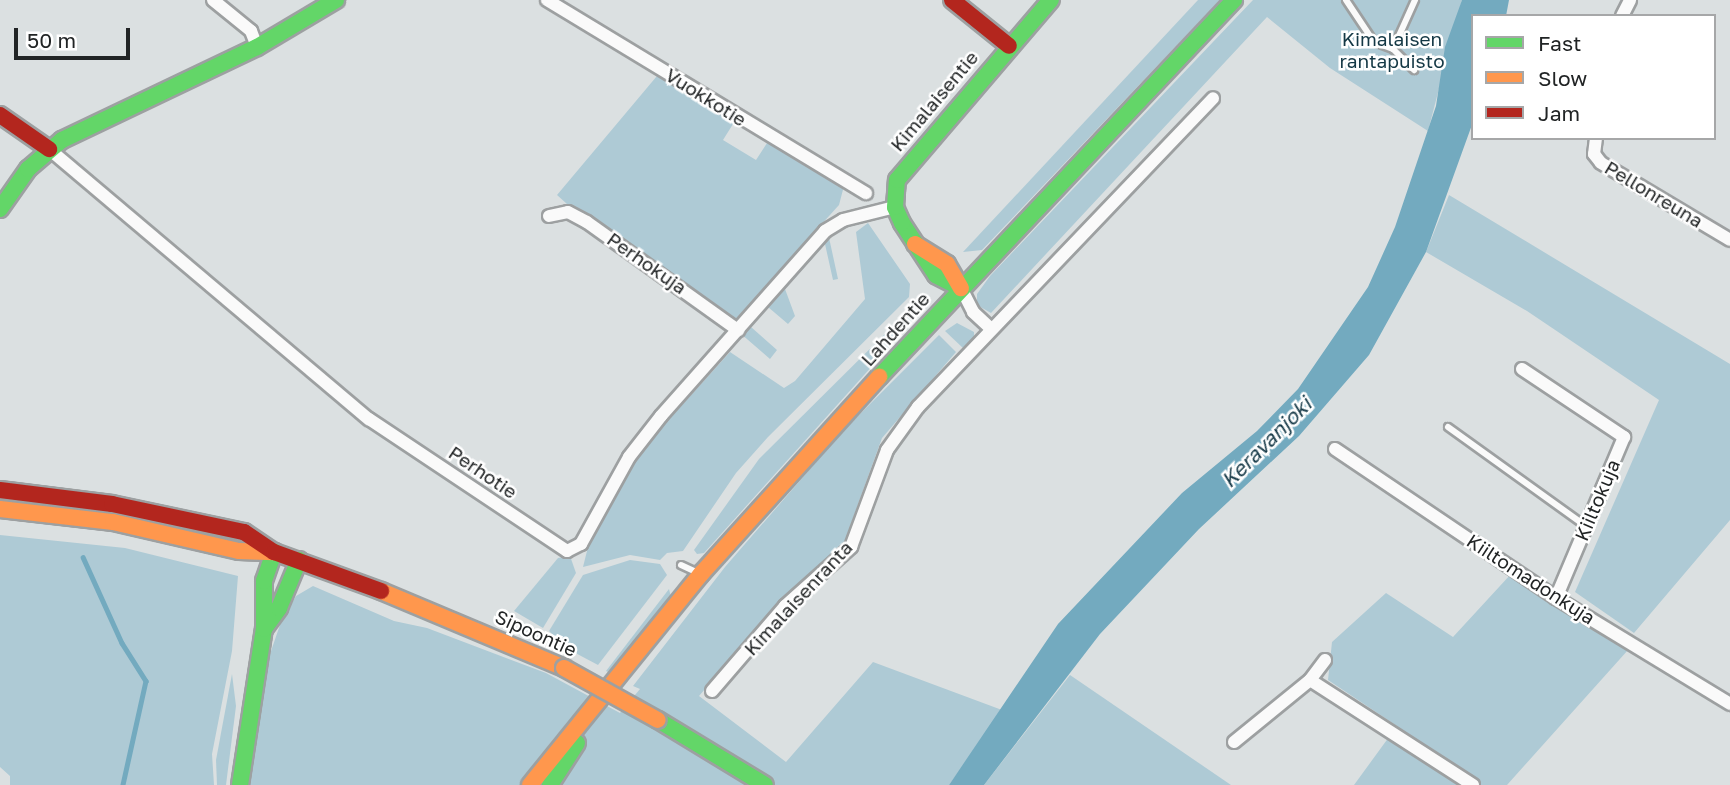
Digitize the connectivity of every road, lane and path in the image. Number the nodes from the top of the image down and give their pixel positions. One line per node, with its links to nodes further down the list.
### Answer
1 (213, 0): 10 (street)
2 (336, 0): 10 (main road)
3 (547, 0): 17 (street, Vuokkotie)
4 (953, 0): 9 (main road)
5 (1051, 0): 9 (main road, Kimalaisentie)
6 (1234, 0): 22 (main road, Lahdentie)
7 (1346, 0): 11 (lane)
8 (1415, 0): 11 (lane)
9 (1009, 46): 18 (main road, Kimalaisentie)
10 (257, 47): 16 (main road)
11 (1393, 49): 12 (lane)
12 (1414, 70)
13 (1213, 99): 23 (street, Kimalaisenranta)
14 (0, 114): 16 (main road, Perhotie)
15 (1596, 140): 21 (street, Pellonreuna)
16 (49, 149): 19 (main road); 24 (street, Perhotie)
17 (866, 193)
18 (895, 207): 22 (main road); 24 (street, Perhotie)
19 (0, 209)
20 (549, 216): 24 (street, Perhokuja)
21 (1730, 240)
22 (961, 288): 23 (street); 34 (main road, Lahdentie)
23 (990, 328): 39 (street, Kimalaisenranta)
24 (738, 330)
25 (1522, 369): 30 (street, Kiiltokuja)
26 (1448, 427): 30 (lane)
27 (1335, 449): 35 (street, Kiiltomadonkuja)
28 (0, 490): 31 (main road, Sipoontie)
29 (0, 509): 31 (main road, Sipoontie)
30 (1586, 526): 35 (street, Kiiltokuja)
31 (274, 552): 32 (main road, Sipoontie); 36 (main road)
32 (299, 560): 36 (main road); 43 (main road, Sipoontie, bridge)
33 (681, 565): 34 (lane)
34 (702, 574): 40 (main road, Lahdentie)
35 (1556, 598): 41 (street, Kiiltomadonkuja)
36 (264, 629): 44 (main road)
37 (1325, 660): 38 (street)
38 (1310, 680): 42 (street); 47 (street)
39 (712, 691)
40 (602, 701): 45 (main road, Lahdentie); 46 (main road, Lahdentie)
41 (1730, 704)
42 (1234, 742)
43 (761, 782)
44 (240, 785)
45 (530, 785)
46 (550, 785)
47 (1473, 785)

